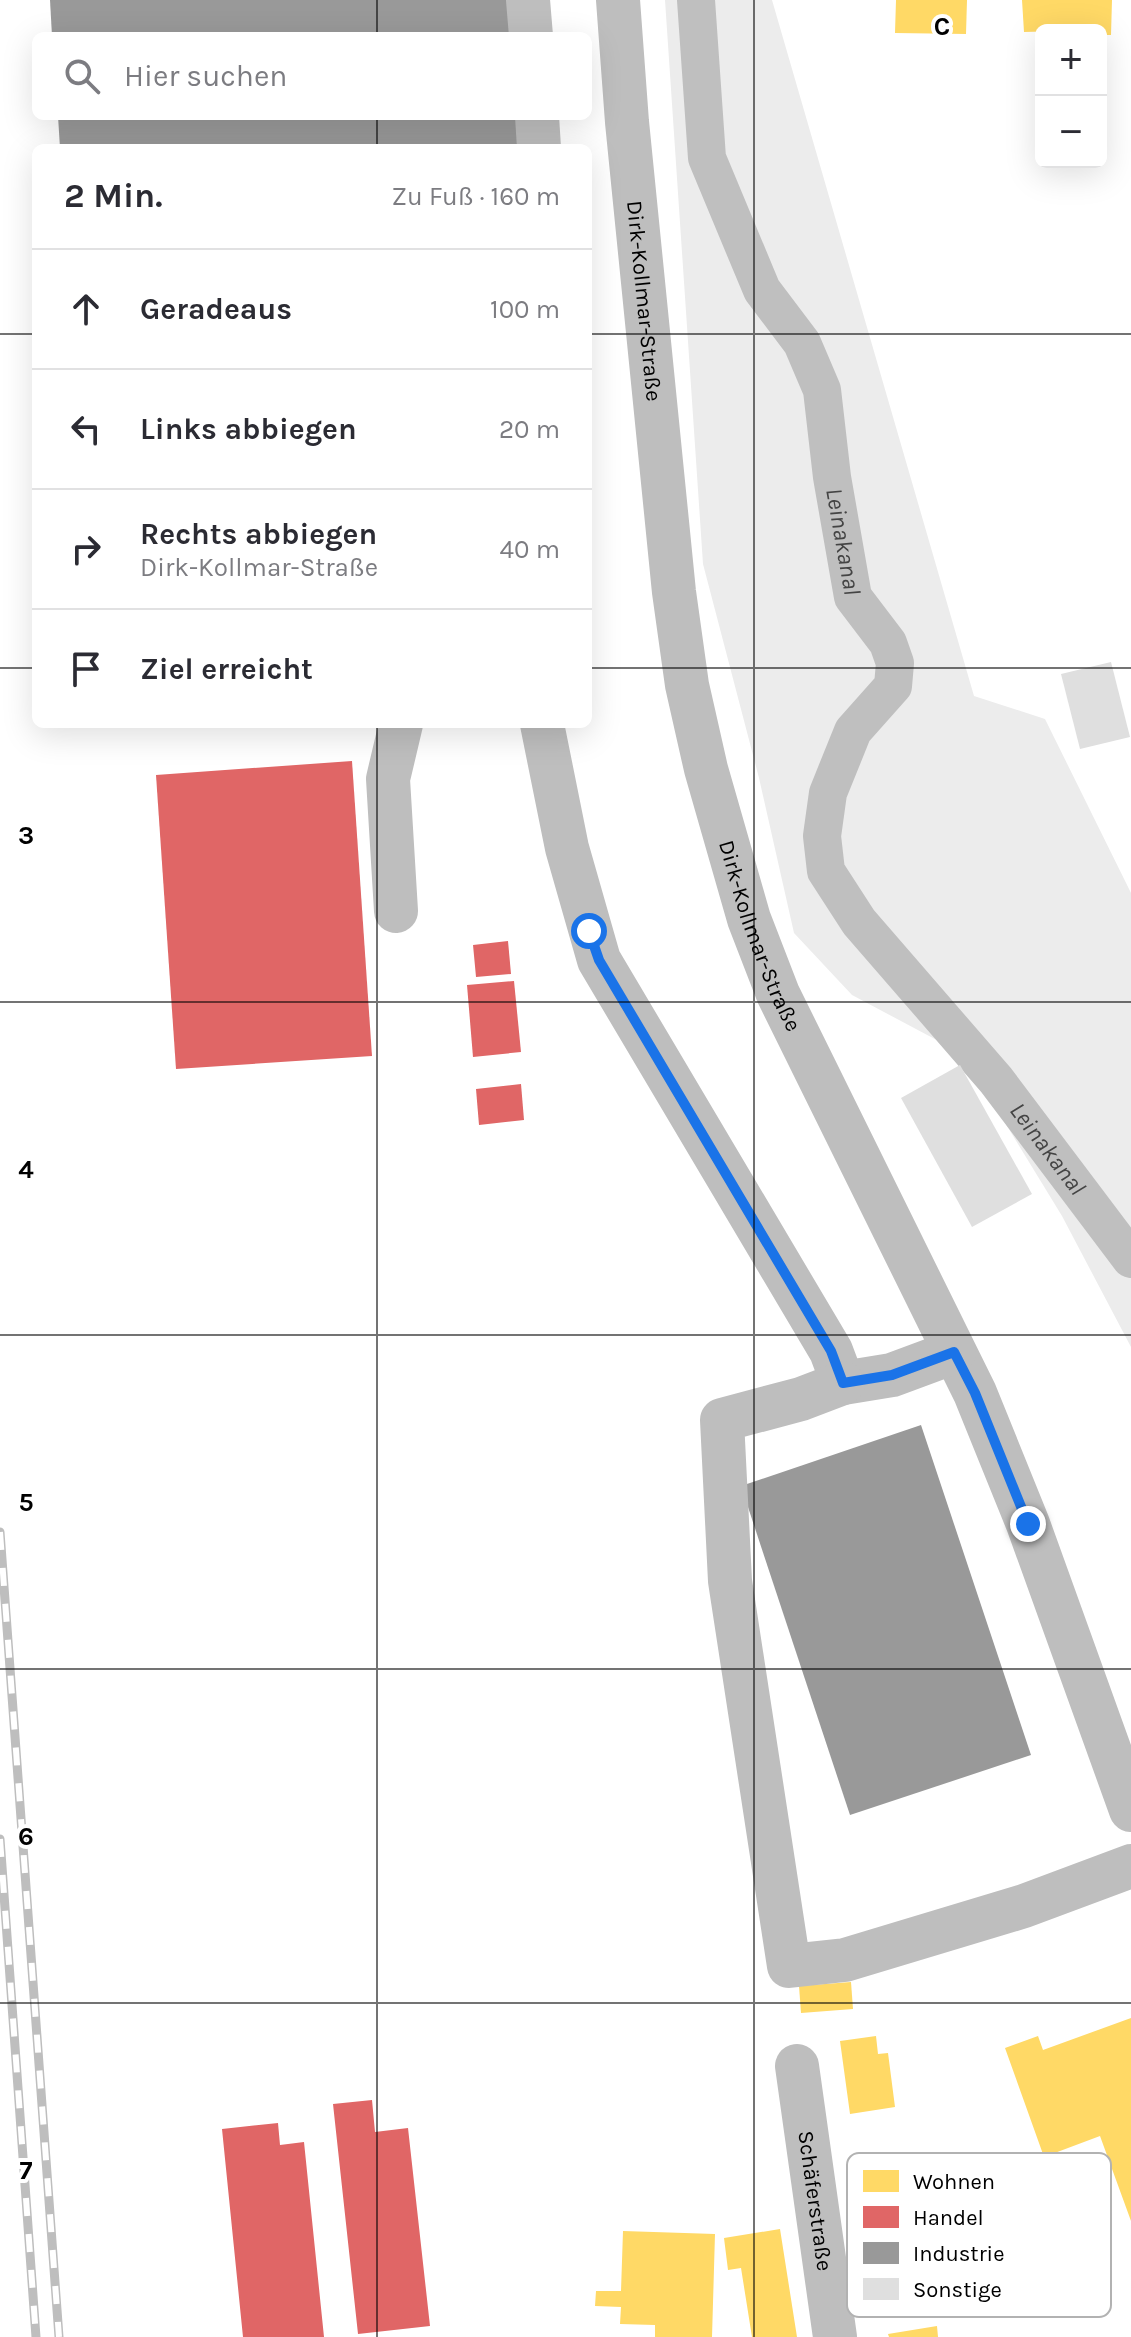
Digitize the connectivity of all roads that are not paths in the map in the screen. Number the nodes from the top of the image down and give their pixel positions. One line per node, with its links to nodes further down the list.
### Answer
1 (528, 0): 3 (street)
2 (618, 0): 9 (street, Dirk-Kollmar-Straße)
3 (531, 32)
4 (537, 120): 5 (street)
5 (539, 144)
6 (400, 728): 8 (street)
7 (543, 728): 10 (street)
8 (396, 911)
9 (954, 1352): 10 (street); 11 (street, Dirk-Kollmar-Straße)
10 (843, 1383): 13 (street)
11 (1122, 1757): 12 (street, Dirk-Kollmar-Straße)
12 (1131, 1810)
13 (1131, 1866)
14 (797, 2066): 15 (street, Schäferstraße)
15 (835, 2337)

